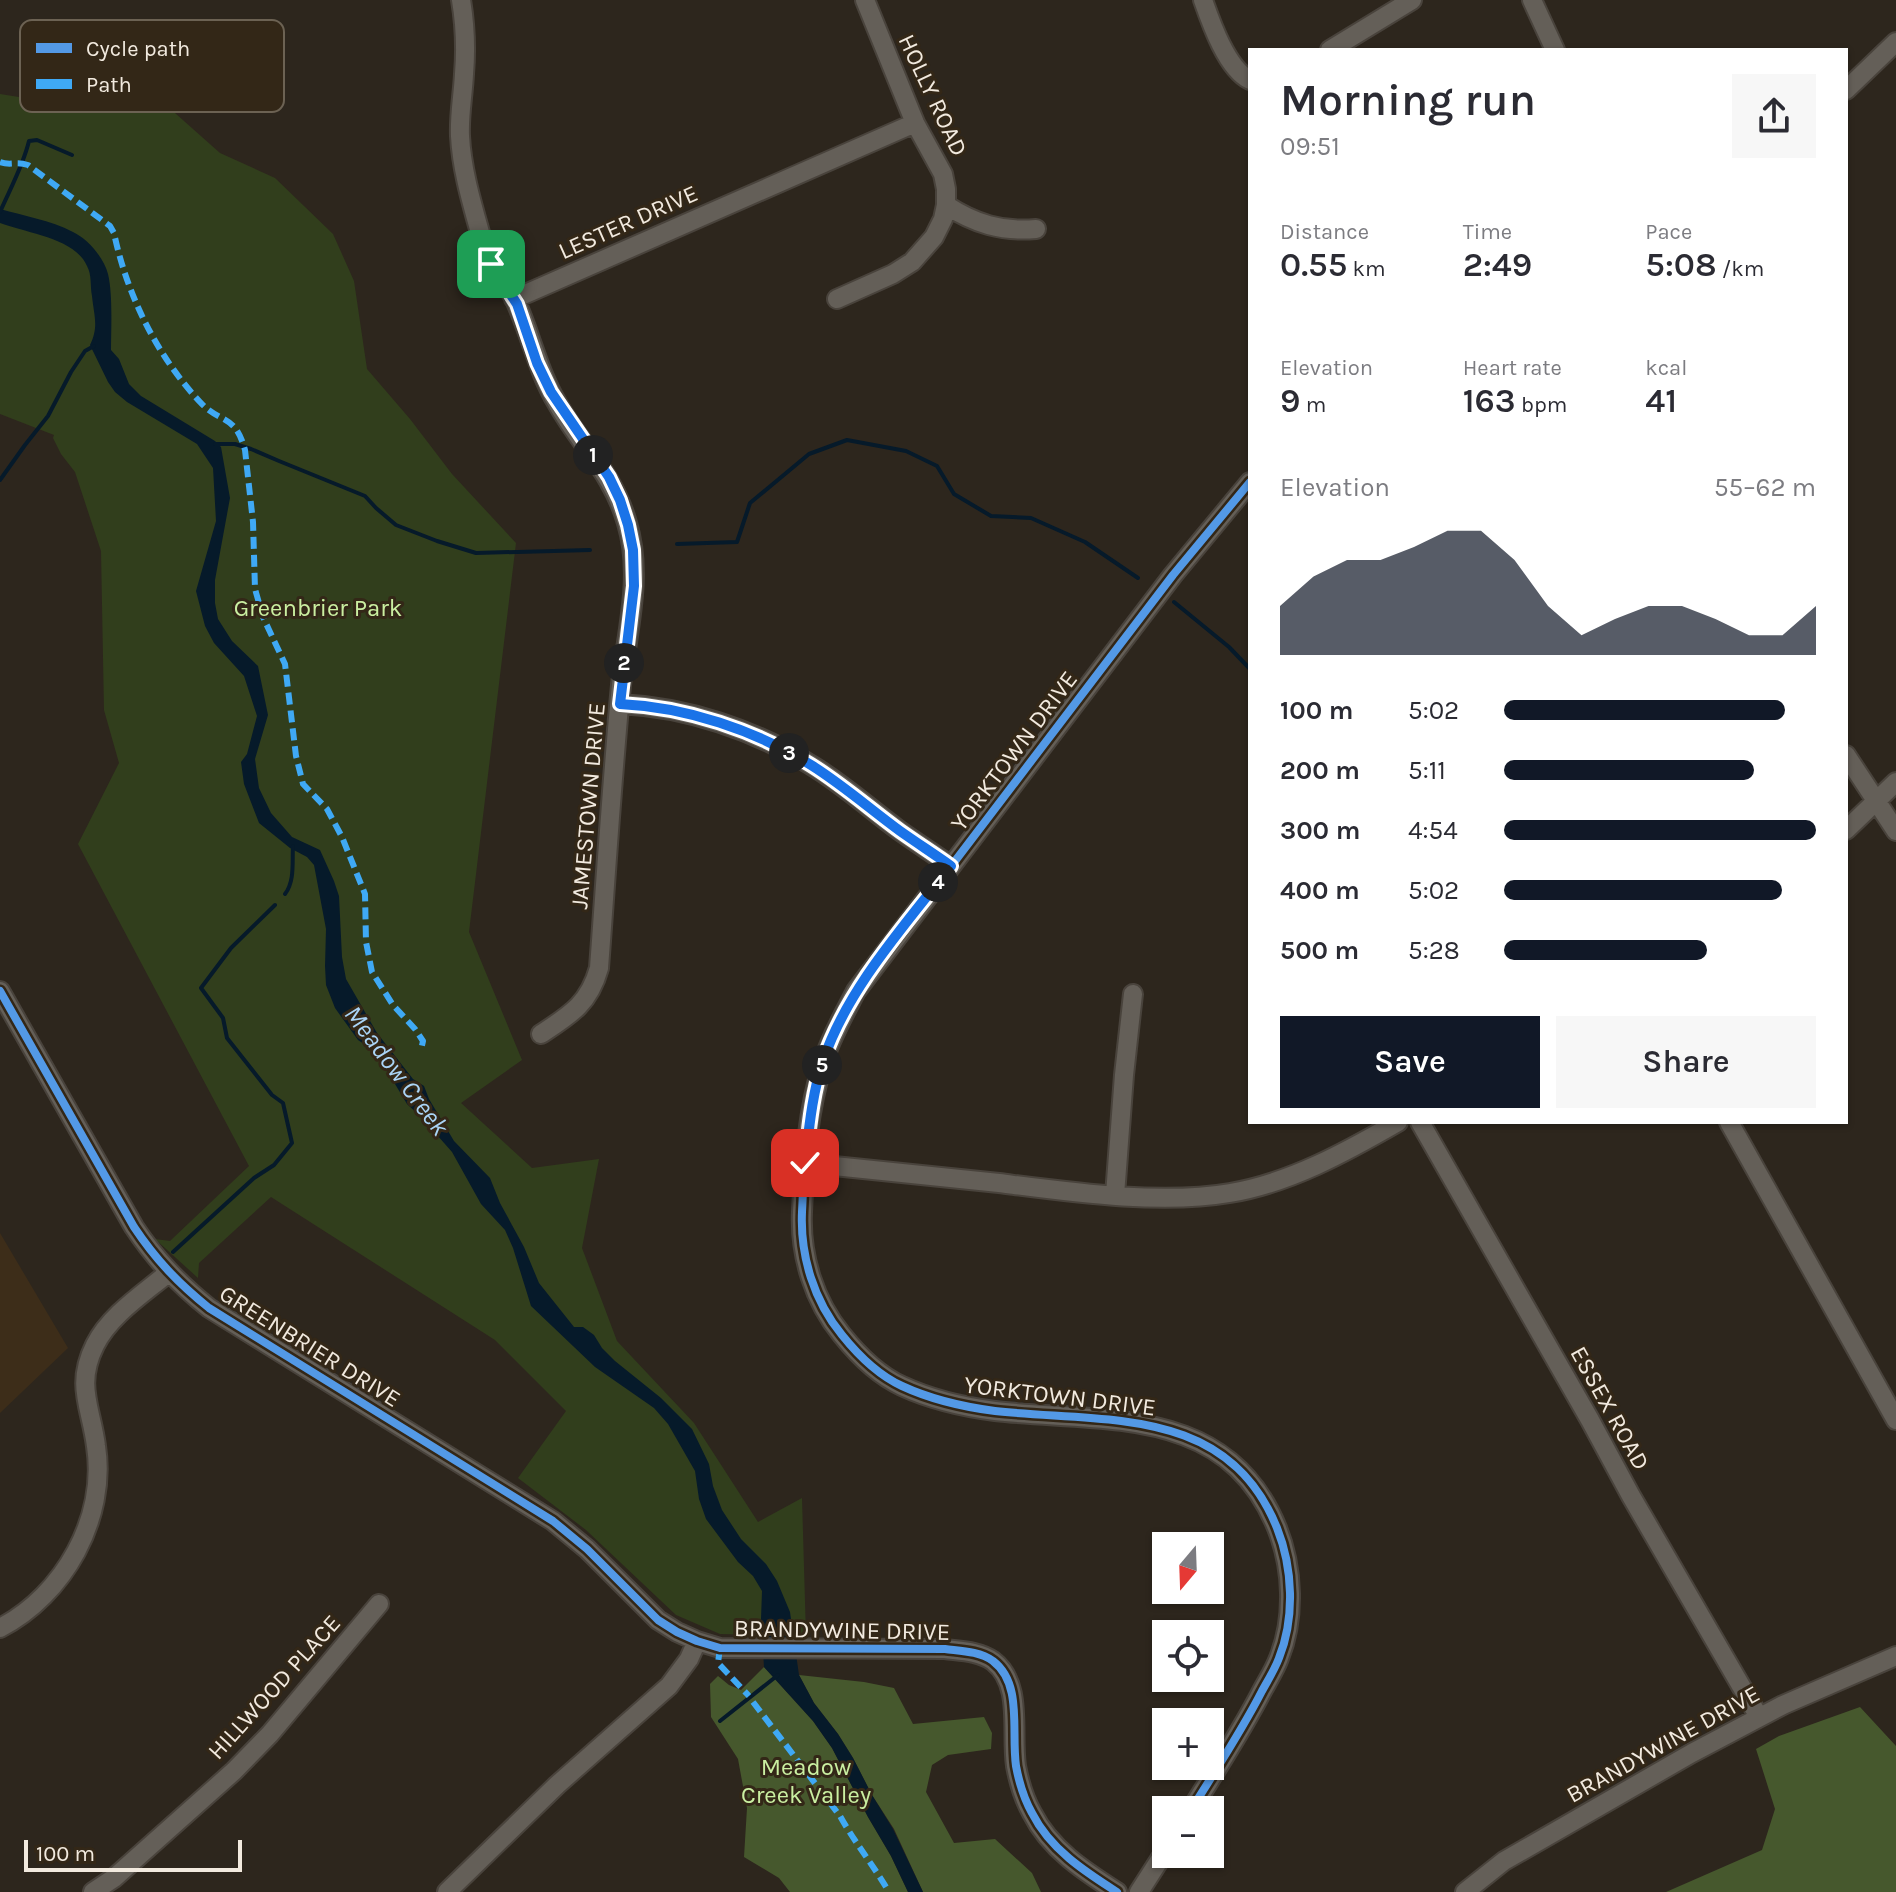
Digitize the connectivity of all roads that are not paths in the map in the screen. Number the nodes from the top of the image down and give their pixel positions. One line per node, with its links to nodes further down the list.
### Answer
1 (461, 0): 14 (street)
2 (865, 0): 11 (street, HOLLY ROAD)
3 (1203, 0): 9 (street)
4 (1412, 0): 7 (street)
5 (1532, 0): 8 (street)
6 (1896, 42): 10 (street)
7 (1333, 48)
8 (1554, 48)
9 (1248, 79)
10 (1848, 88)
11 (915, 123): 12 (street, HOLLY ROAD); 14 (street, LESTER DRIVE)
12 (946, 205): 13 (street); 15 (street)
13 (1036, 229)
14 (514, 299): 17 (street, JAMESTOWN DRIVE)
15 (837, 299)
16 (1248, 484): 23 (street, YORKTOWN DRIVE)
17 (620, 704): 23 (street); 26 (street, JAMESTOWN DRIVE)
18 (1848, 758): 20 (street)
19 (1896, 782): 20 (street)
20 (1876, 801): 21 (street); 22 (street)
21 (1848, 828)
22 (1896, 831)
23 (951, 866): 30 (street, YORKTOWN DRIVE)
24 (0, 991): 32 (street, GREENBRIER DRIVE)
25 (1133, 994): 31 (street)
26 (541, 1034)
27 (1394, 1124): 31 (street)
28 (1421, 1124): 38 (street, ESSEX ROAD)
29 (1730, 1124): 33 (street)
30 (805, 1163): 31 (street); 39 (street, YORKTOWN DRIVE)
31 (1115, 1195)
32 (168, 1273): 35 (street); 36 (street, GREENBRIER DRIVE)
33 (1896, 1420)
34 (379, 1604): 41 (street, HILLWOOD PLACE)
35 (0, 1628)
36 (697, 1641): 42 (street); 43 (street, BRANDYWINE DRIVE)
37 (1896, 1656): 38 (street, BRANDYWINE DRIVE)
38 (1759, 1717): 45 (street, BRANDYWINE DRIVE)
39 (1200, 1796)
40 (1154, 1868): 44 (street)
41 (93, 1892)
42 (447, 1892)
43 (1117, 1892)
44 (1139, 1892)
45 (1465, 1892)

